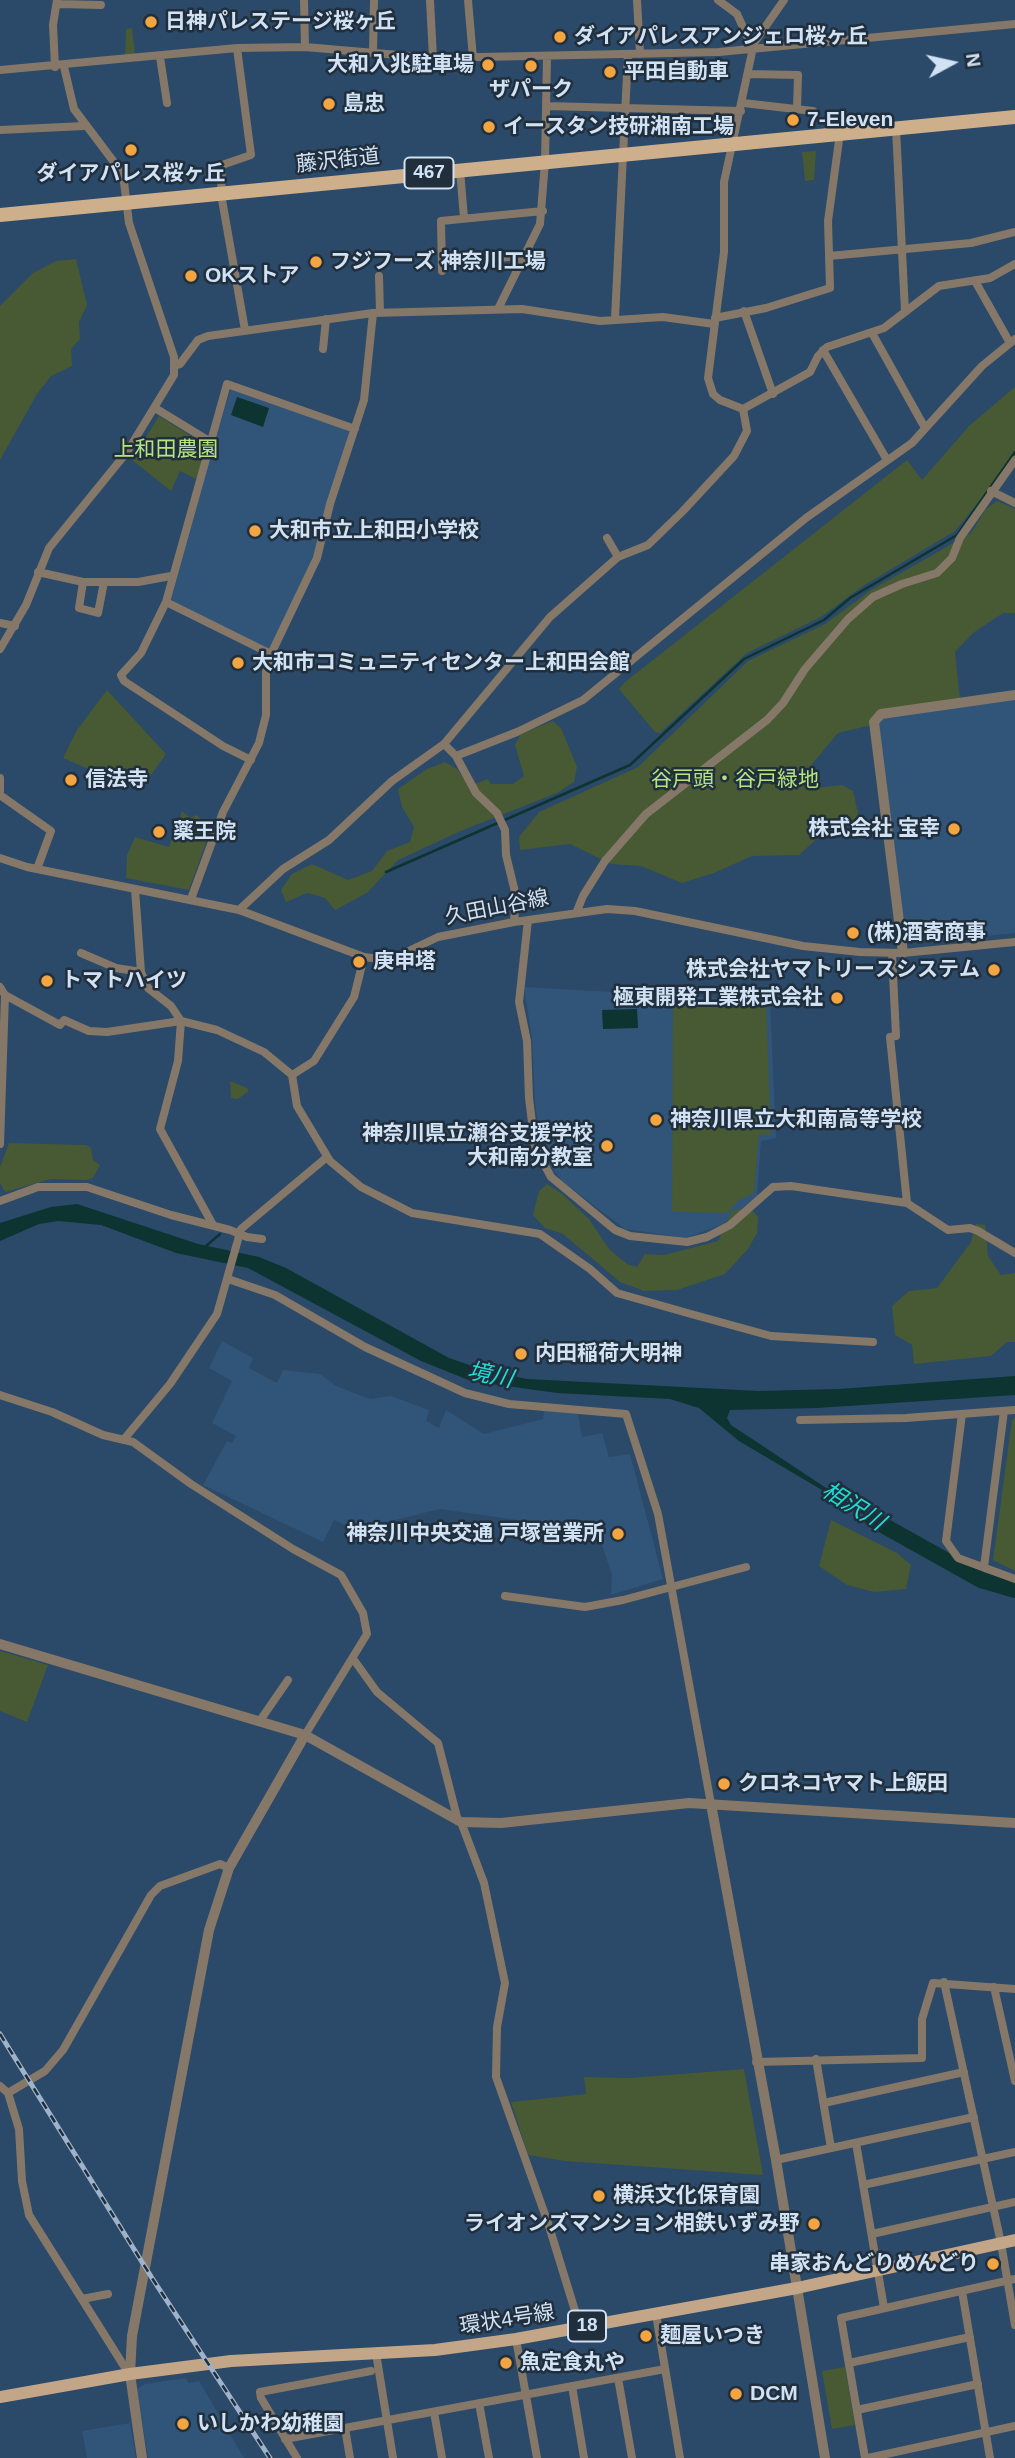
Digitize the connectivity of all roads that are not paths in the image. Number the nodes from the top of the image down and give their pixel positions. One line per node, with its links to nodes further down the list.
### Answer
1 (304, 0): 12 (street)
2 (374, 0): 15 (street)
3 (430, 0): 20 (street)
4 (468, 0): 21 (street)
5 (637, 0): 17 (street)
6 (718, 0): 14 (street)
7 (784, 0): 14 (street)
8 (57, 2): 9 (street); 22 (street)
9 (102, 2): 10 (street)
10 (100, 15)
11 (1015, 24): 14 (street)
12 (305, 47): 13 (street); 15 (street)
13 (237, 48): 18 (street); 40 (street)
14 (753, 49): 17 (street); 24 (street)
15 (373, 53): 20 (street)
16 (628, 54): 17 (street); 19 (street); 27 (street)
17 (640, 54)
18 (160, 57): 22 (street); 25 (street)
19 (547, 57): 21 (street); 26 (street)
20 (433, 58): 21 (street)
21 (473, 58)
22 (60, 67): 23 (street); 32 (street)
23 (0, 70)
24 (749, 74): 28 (street); 29 (street)
25 (167, 103)
26 (546, 106): 27 (street); 38 (street)
27 (627, 107): 28 (street); 37 (street)
28 (742, 107): 29 (street); 36 (street)
29 (797, 109): 30 (street)
30 (813, 111)
31 (1015, 117): 33 (highway, 藤沢街道 / 467)
32 (84, 126): 34 (street); 41 (street)
33 (896, 128): 35 (highway, 藤沢街道 / 467); 46 (street)
34 (0, 130)
35 (840, 134): 36 (highway, 藤沢街道 / 467); 48 (street)
36 (733, 144): 37 (highway, 藤沢街道 / 467); 60 (street)
37 (623, 154): 38 (highway, 藤沢街道 / 467); 59 (street)
38 (545, 162): 39 (highway, 藤沢街道 / 467); 42 (street)
39 (460, 170): 40 (highway, 藤沢街道 / 467); 44 (street)
40 (221, 194): 41 (highway, 藤沢街道 / 467); 61 (street)
41 (126, 203): 43 (highway, 藤沢街道 / 467); 66 (street)
42 (543, 211): 44 (street); 47 (street)
43 (0, 215)
44 (464, 218): 51 (street)
45 (1015, 232): 46 (street)
46 (902, 250): 48 (street); 57 (street)
47 (525, 255): 49 (street); 54 (street)
48 (829, 256): 55 (street)
49 (491, 259)
50 (1015, 264): 53 (street)
51 (442, 271)
52 (379, 276): 56 (street)
53 (975, 281): 57 (street); 63 (street)
54 (498, 309): 56 (street); 59 (street)
55 (744, 311): 60 (street); 67 (street)
56 (376, 313): 58 (street); 71 (street)
57 (905, 313): 62 (street)
58 (326, 318): 61 (street); 64 (street)
59 (615, 318): 60 (street)
60 (715, 321): 69 (street)
61 (245, 330): 66 (street)
62 (872, 333): 65 (street); 70 (street)
63 (1013, 341): 70 (street)
64 (323, 349)
65 (823, 350): 67 (street); 73 (street)
66 (174, 366): 68 (street)
67 (772, 394): 69 (street)
68 (155, 408): 72 (street); 79 (street)
69 (743, 409): 78 (street)
70 (925, 428): 73 (street)
71 (355, 429): 72 (street); 87 (street)
72 (209, 442): 80 (street)
73 (887, 460): 90 (street)
74 (1015, 460): 75 (street)
75 (991, 491): 76 (street); 99 (street)
76 (1015, 503)
77 (607, 538): 78 (street)
78 (618, 556): 89 (street)
79 (38, 572): 81 (street); 85 (street)
80 (171, 576): 82 (street); 83 (street)
81 (83, 582): 82 (street); 82 (street)
82 (104, 582)
83 (166, 602): 87 (street); 91 (street)
84 (0, 623): 85 (street)
85 (15, 626): 86 (street)
86 (0, 649)
87 (271, 654): 91 (street)
88 (1015, 695): 104 (street)
89 (444, 744): 90 (street); 98 (street)
90 (456, 756): 101 (street)
91 (251, 760): 97 (street)
92 (0, 778): 93 (street)
93 (0, 793): 95 (street)
94 (0, 858): 95 (street, 久田山谷線)
95 (37, 869): 96 (street, 久田山谷線)
96 (135, 889): 97 (street, 久田山谷線); 106 (street)
97 (191, 899): 98 (street, 久田山谷線)
98 (239, 910): 105 (street, 久田山谷線)
99 (577, 911): 100 (street, 久田山谷線); 104 (street, 久田山谷線)
100 (528, 920): 101 (street, 久田山谷線); 113 (street)
101 (514, 922): 105 (street, 久田山谷線)
102 (1015, 942): 104 (street, 久田山谷線)
103 (81, 953): 106 (street)
104 (898, 953): 113 (street)
105 (364, 957): 109 (street)
106 (141, 972): 108 (street)
107 (2, 991): 108 (street); 110 (street)
108 (181, 1021): 109 (street); 114 (street)
109 (292, 1075): 111 (street)
110 (0, 1144)
111 (327, 1157): 115 (street); 119 (street)
112 (0, 1201): 114 (street)
113 (907, 1203): 117 (street)
114 (213, 1225): 115 (street)
115 (238, 1237): 116 (street); 118 (street)
116 (262, 1239)
117 (1015, 1253)
118 (228, 1278): 125 (street); 129 (street)
119 (873, 1342)
120 (0, 1395): 125 (street)
121 (1015, 1409): 122 (street)
122 (1004, 1411): 123 (street); 127 (street)
123 (962, 1414): 124 (street); 127 (street)
124 (800, 1420)
125 (125, 1438): 132 (street)
126 (746, 1567): 129 (street)
127 (984, 1567): 128 (street)
128 (1015, 1579)
129 (674, 1587): 130 (street); 136 (street)
130 (505, 1596)
131 (0, 1644): 134 (street)
132 (354, 1660): 135 (street); 137 (street)
133 (288, 1680): 134 (street)
134 (259, 1721): 135 (street)
135 (305, 1735): 137 (street); 139 (street)
136 (711, 1804): 137 (street); 138 (street); 144 (street)
137 (459, 1822): 171 (street)
138 (1015, 1823)
139 (229, 1868): 148 (street); 178 (street)
140 (944, 1982): 141 (street); 143 (street); 145 (street)
141 (994, 1987): 142 (street); 146 (street)
142 (1015, 1989)
143 (816, 2059): 144 (street); 149 (street)
144 (756, 2062): 155 (street)
145 (964, 2072): 149 (street); 150 (street)
146 (1015, 2081)
147 (0, 2086): 148 (street)
148 (10, 2092): 167 (street)
149 (824, 2104): 152 (street)
150 (974, 2117): 151 (street); 154 (street)
151 (856, 2143): 152 (street); 156 (street)
152 (831, 2148): 155 (street)
153 (1015, 2152): 154 (street)
154 (983, 2159): 156 (street); 158 (street)
155 (776, 2161): 164 (street)
156 (863, 2185): 159 (street)
157 (1015, 2202): 158 (street)
158 (993, 2207): 159 (street); 161 (street)
159 (872, 2234): 162 (street)
160 (1015, 2240): 161 (main road, 環状4号線 / 18)
161 (1001, 2243): 162 (main road, 環状4号線 / 18); 163 (street)
162 (878, 2271): 164 (main road, 環状4号線 / 18); 168 (street)
163 (1011, 2280): 165 (street); 170 (street)
164 (797, 2288): 169 (main road, 環状4号線 / 18); 202 (street)
165 (962, 2291): 168 (street); 172 (street)
166 (108, 2294): 167 (street)
167 (82, 2299): 178 (street)
168 (884, 2308): 175 (street)
169 (656, 2314): 171 (main road, 環状4号線 / 18); 176 (street)
170 (1015, 2325)
171 (580, 2328): 173 (main road, 環状4号線 / 18)
172 (970, 2337): 175 (street); 180 (street)
173 (516, 2339): 174 (main road, 環状4号線 / 18); 182 (street)
174 (376, 2353): 178 (main road, 環状4号線 / 18); 187 (street)
175 (849, 2363): 185 (street)
176 (665, 2370): 179 (street); 201 (street)
177 (370, 2371): 191 (street)
178 (130, 2374): 183 (main road, 環状4号線 / 18); 192 (street)
179 (618, 2378): 181 (street); 200 (street)
180 (978, 2384): 185 (street); 190 (street)
181 (572, 2386): 182 (street); 199 (street)
182 (526, 2395): 184 (street); 198 (street)
183 (0, 2398)
184 (479, 2403): 186 (street); 197 (street)
185 (857, 2410): 203 (street)
186 (434, 2412): 187 (street); 196 (street)
187 (387, 2420): 189 (street); 195 (street)
188 (1015, 2426): 190 (street)
189 (345, 2428): 191 (street); 194 (street)
190 (986, 2432): 203 (street); 204 (street)
191 (285, 2439): 193 (street)
192 (142, 2458)
193 (297, 2458)
194 (350, 2458)
195 (393, 2458)
196 (442, 2458)
197 (489, 2458)
198 (537, 2458)
199 (584, 2458)
200 (632, 2458)
201 (680, 2458)
202 (825, 2458)
203 (866, 2458)
204 (990, 2458)

